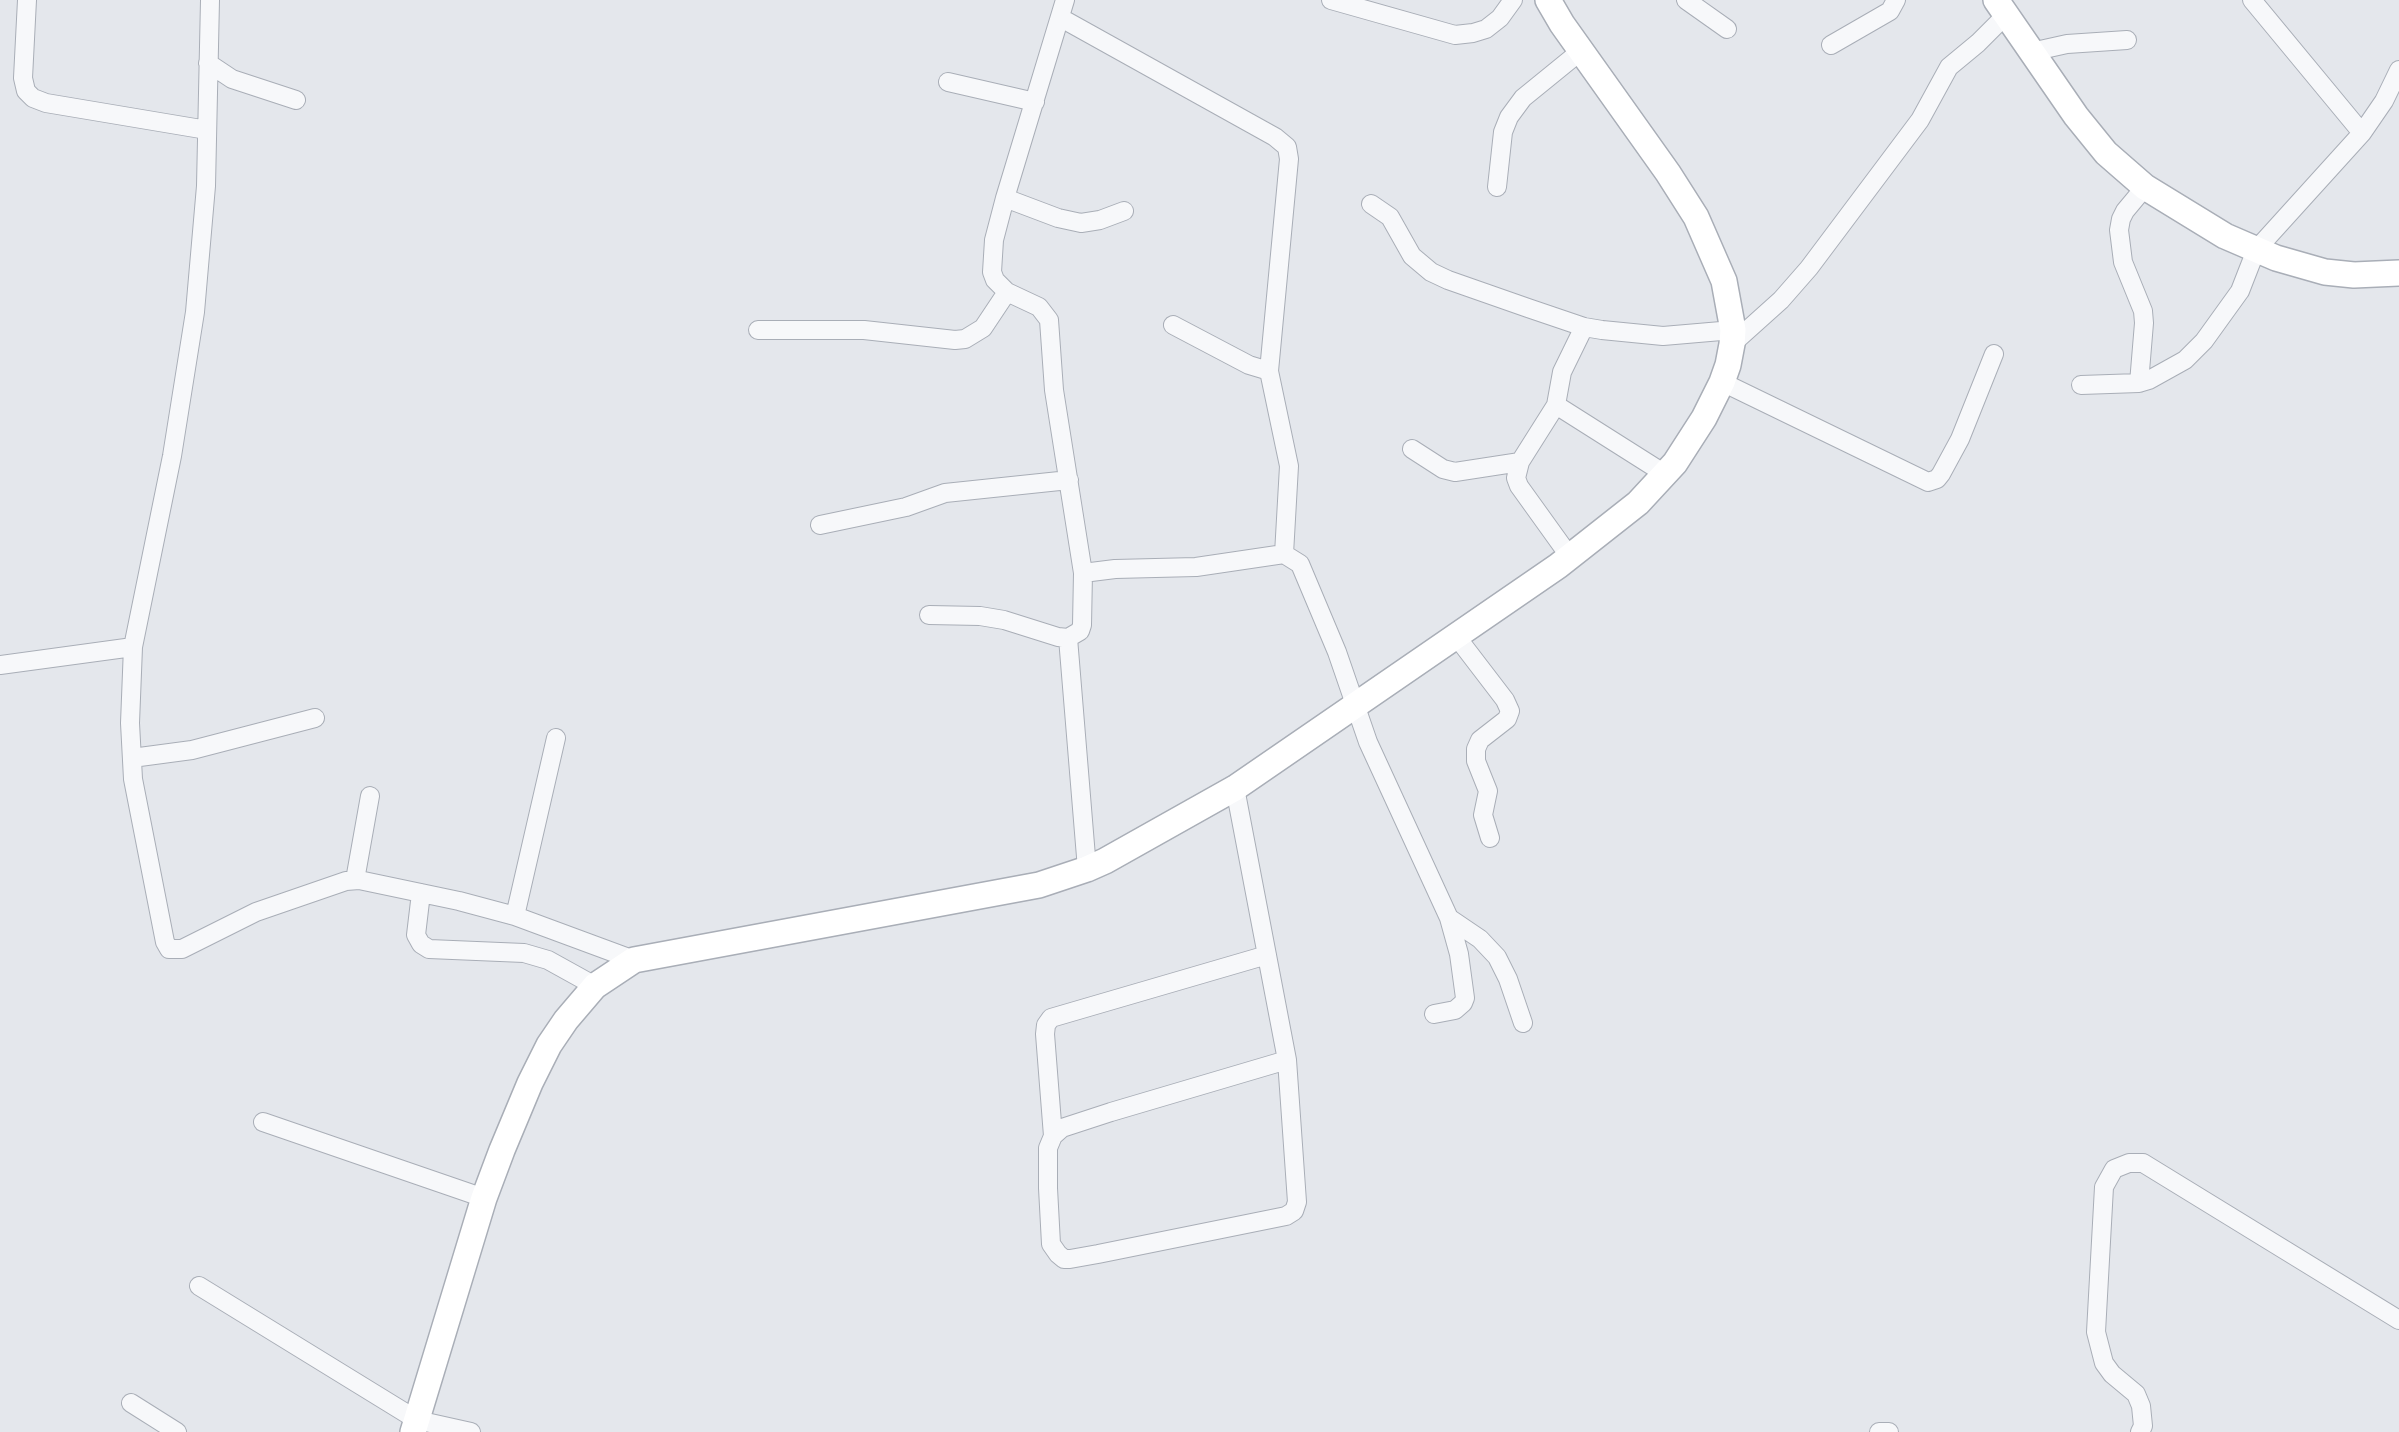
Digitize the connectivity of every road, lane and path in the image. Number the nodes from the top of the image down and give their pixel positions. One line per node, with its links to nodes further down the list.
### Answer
1 (27, 0): 22 (street)
2 (210, 0): 17 (street)
3 (1065, 0): 11 (street)
4 (1331, 0): 5 (street)
5 (1513, 0)
6 (1548, 0): 15 (main road)
7 (1896, 0): 14 (street)
8 (2252, 0): 23 (street)
9 (1689, 1): 12 (street)
10 (2001, 8): 16 (main road); 35 (street)
11 (1061, 18): 21 (street); 37 (street)
12 (1727, 29)
13 (2127, 40): 16 (street)
14 (1830, 45)
15 (1582, 50): 24 (street); 35 (main road)
16 (2031, 52): 25 (main road)
17 (208, 63): 20 (street); 22 (street)
18 (2399, 70): 23 (street)
19 (948, 82): 21 (street)
20 (296, 100)
21 (1035, 102): 26 (street)
22 (207, 130): 53 (street)
23 (2362, 133): 29 (street)
24 (1497, 187)
25 (2146, 187): 29 (main road); 39 (street)
26 (1005, 198): 28 (street); 31 (street)
27 (1371, 204): 33 (street)
28 (1124, 211)
29 (2256, 250): 30 (main road); 39 (street)
30 (2399, 273)
31 (1007, 292): 34 (street); 45 (street)
32 (1173, 325): 37 (street)
33 (1584, 327): 35 (street); 41 (street)
34 (758, 330)
35 (1732, 337): 38 (main road)
36 (1994, 354): 38 (street)
37 (1269, 371): 47 (street)
38 (1722, 382): 44 (main road)
39 (2138, 383): 40 (street)
40 (2081, 385)
41 (1556, 405): 43 (street); 44 (street)
42 (1412, 448): 43 (street)
43 (1520, 462): 48 (street)
44 (1666, 474): 48 (main road)
45 (1069, 480): 46 (street); 49 (street)
46 (820, 526)
47 (1284, 554): 49 (street); 55 (street)
48 (1570, 557): 51 (main road)
49 (1083, 573): 52 (street)
50 (929, 615): 52 (street)
51 (1456, 636): 55 (main road); 61 (street)
52 (1068, 638): 62 (street)
53 (132, 647): 54 (street); 58 (street)
54 (0, 665)
55 (1356, 705): 59 (main road); 66 (street)
56 (315, 718): 58 (street)
57 (556, 738): 65 (street)
58 (132, 758): 63 (street)
59 (1236, 788): 62 (main road); 67 (street)
60 (370, 796): 63 (street)
61 (1490, 838)
62 (1087, 869): 68 (main road)
63 (355, 880): 64 (street)
64 (421, 893): 65 (street); 69 (street)
65 (515, 916): 68 (street)
66 (1449, 918): 70 (street); 71 (street)
67 (1267, 955): 72 (street); 74 (street)
68 (634, 960): 69 (main road)
69 (594, 986): 75 (main road)
70 (1434, 1014)
71 (1523, 1023)
72 (1287, 1060): 74 (street); 74 (street)
73 (263, 1122): 75 (street)
74 (1053, 1136)
75 (484, 1198): 79 (main road)
76 (199, 1286): 79 (street)
77 (2399, 1320): 84 (street)
78 (131, 1403): 80 (street)
79 (415, 1426): 81 (street)
80 (177, 1432)
81 (470, 1432)
82 (1879, 1432): 83 (street)
83 (1889, 1432)
84 (2140, 1432)

